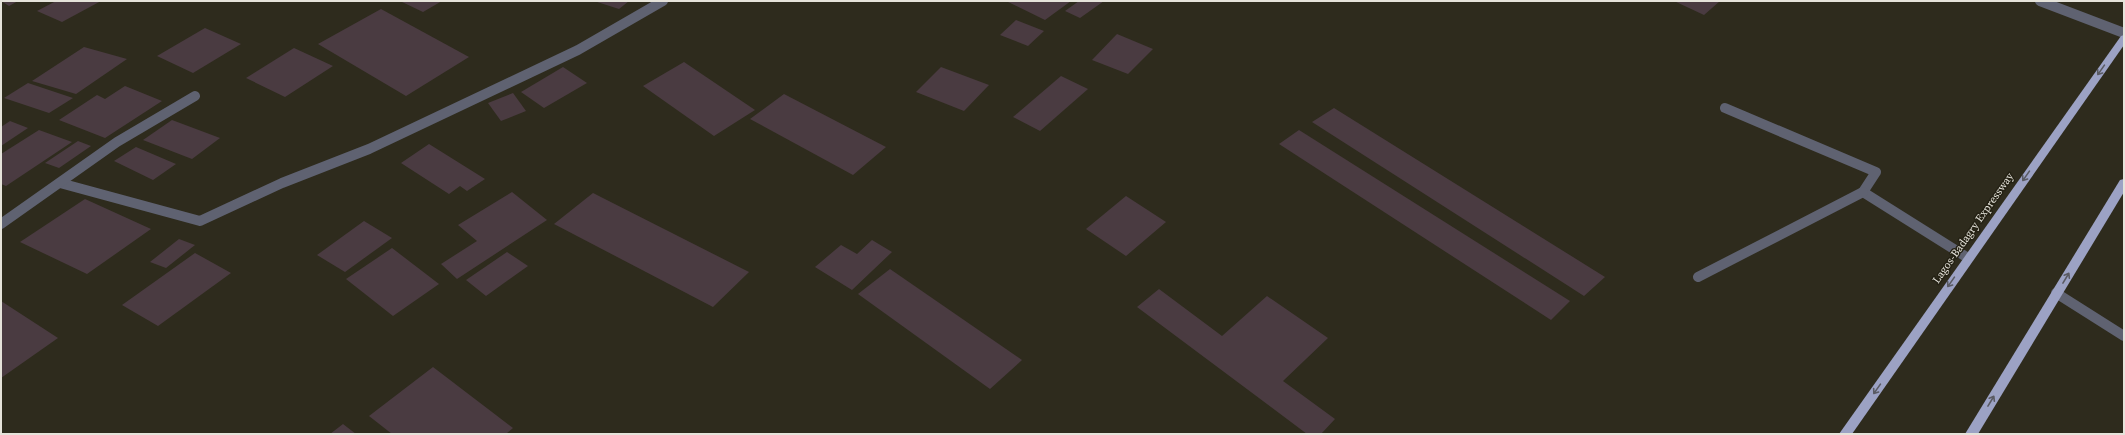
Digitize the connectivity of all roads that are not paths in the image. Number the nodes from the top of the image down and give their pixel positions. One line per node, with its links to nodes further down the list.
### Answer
1 (663, 1): 7 (street)
2 (2040, 1): 3 (street)
3 (2124, 33)
4 (2124, 38): 11 (highway, Lagos-Badagry Expressway, one-way to 11)
5 (195, 96): 7 (street)
6 (1725, 108): 9 (street)
7 (60, 183): 10 (street)
8 (2124, 183): 13 (highway, one-way to 8)
9 (1862, 192): 11 (street); 12 (street)
10 (1, 224)
11 (1968, 258): 15 (highway, Lagos-Badagry Expressway, one-way to 15)
12 (1698, 277)
13 (2056, 293): 14 (street); 16 (highway, one-way to 13)
14 (2124, 336)
15 (1845, 434)
16 (1971, 434)

